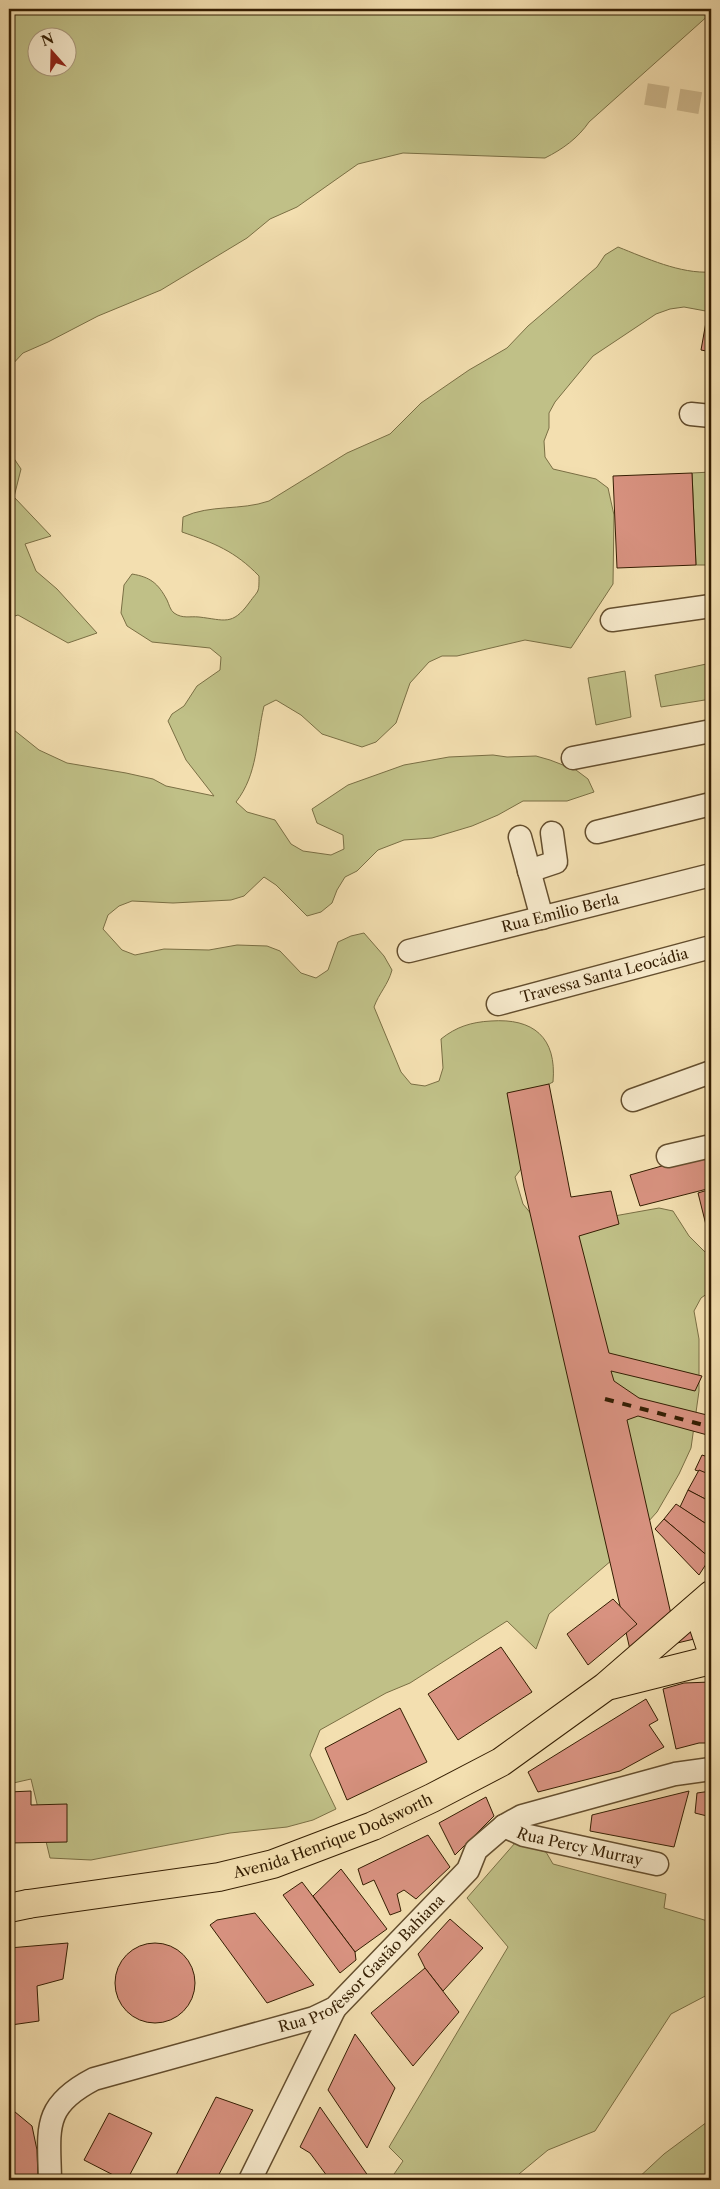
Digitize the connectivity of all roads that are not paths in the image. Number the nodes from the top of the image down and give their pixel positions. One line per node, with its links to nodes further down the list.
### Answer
1 (711, 606): 2 (street)
2 (612, 620)
3 (711, 731): 4 (street)
4 (572, 758)
5 (711, 804): 6 (street)
6 (596, 832)
7 (552, 834): 9 (street)
8 (520, 837): 9 (street)
9 (529, 871): 11 (street)
10 (711, 875): 11 (street, Rua Emilio Berla)
11 (542, 918): 13 (street, Rua Emilio Berla)
12 (711, 947): 14 (street, Travessa Santa Leocádia)
13 (409, 951)
14 (498, 1004)
15 (711, 1072): 16 (street)
16 (634, 1100)
17 (711, 1146): 18 (street)
18 (668, 1156)
19 (706, 1600): 20 (main road); 22 (main road, Avenida Henrique Dodsworth)
20 (711, 1648)
21 (711, 1660): 22 (main road)
22 (604, 1687): 26 (main road, Avenida Henrique Dodsworth)
23 (711, 1769): 24 (street, Rua Professor Gastão Bahiana)
24 (504, 1826): 25 (street, Rua Percy Murray); 27 (street, Rua Professor Gastão Bahiana)
25 (657, 1864)
26 (15, 1906)
27 (335, 2008): 28 (street, Rua Professor Gastão Bahiana); 29 (street)
28 (50, 2180)
29 (250, 2180)

